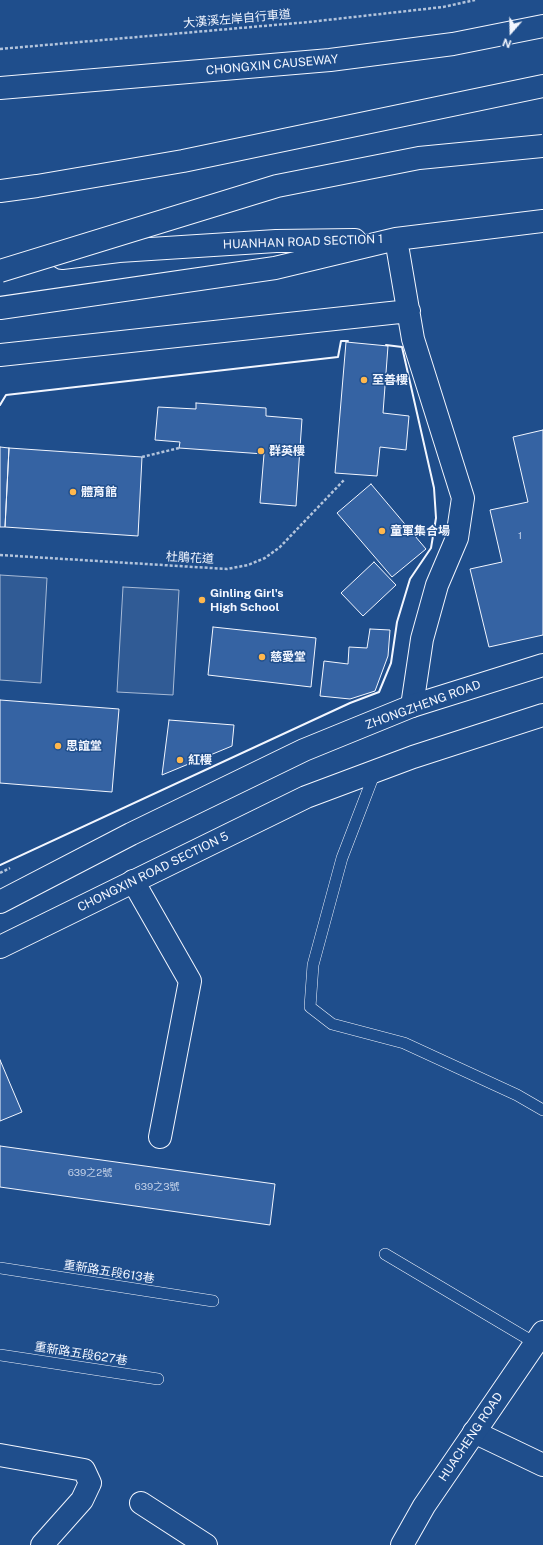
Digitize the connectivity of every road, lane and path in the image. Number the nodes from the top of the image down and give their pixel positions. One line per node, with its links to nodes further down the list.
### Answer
1 (475, 0): 3 (path, 大漢溪左岸自行車道)
2 (543, 26): 5 (street, CHONGXIN CAUSEWAY)
3 (0, 49)
4 (543, 86): 7 (street)
5 (0, 88)
6 (543, 146): 11 (street, bridge)
7 (0, 191)
8 (543, 221): 9 (street)
9 (396, 239): 10 (street, HUANHAN ROAD SECTION 1); 12 (street, HUANHAN ROAD SECTION 1); 13 (street)
10 (0, 265)
11 (0, 271)
12 (0, 308)
13 (409, 311): 14 (street); 20 (street)
14 (0, 355)
15 (179, 448): 16 (path)
16 (142, 457)
17 (344, 480): 18 (path, 杜鵑花道)
18 (0, 555)
19 (543, 665): 20 (street, ZHONGZHENG ROAD)
20 (412, 706): 24 (street, ZHONGZHENG ROAD)
21 (543, 715): 22 (street)
22 (376, 772): 23 (street, CHONGXIN ROAD SECTION 5); 26 (lane)
23 (133, 881): 25 (street, CHONGXIN ROAD SECTION 5); 27 (street)
24 (0, 902)
25 (0, 948)
26 (543, 1110)
27 (160, 1137)
28 (385, 1254): 31 (lane)
29 (0, 1268): 30 (lane, 重新路五段613巷)
30 (213, 1301)
31 (539, 1337): 34 (street, HUACHENG ROAD)
32 (0, 1355): 33 (lane, 重新路五段627巷)
33 (158, 1379)
34 (474, 1432): 36 (street); 40 (street, HUACHENG ROAD)
35 (0, 1455): 38 (street)
36 (543, 1465)
37 (141, 1503): 39 (street)
38 (42, 1545)
39 (206, 1545)
40 (402, 1545)

